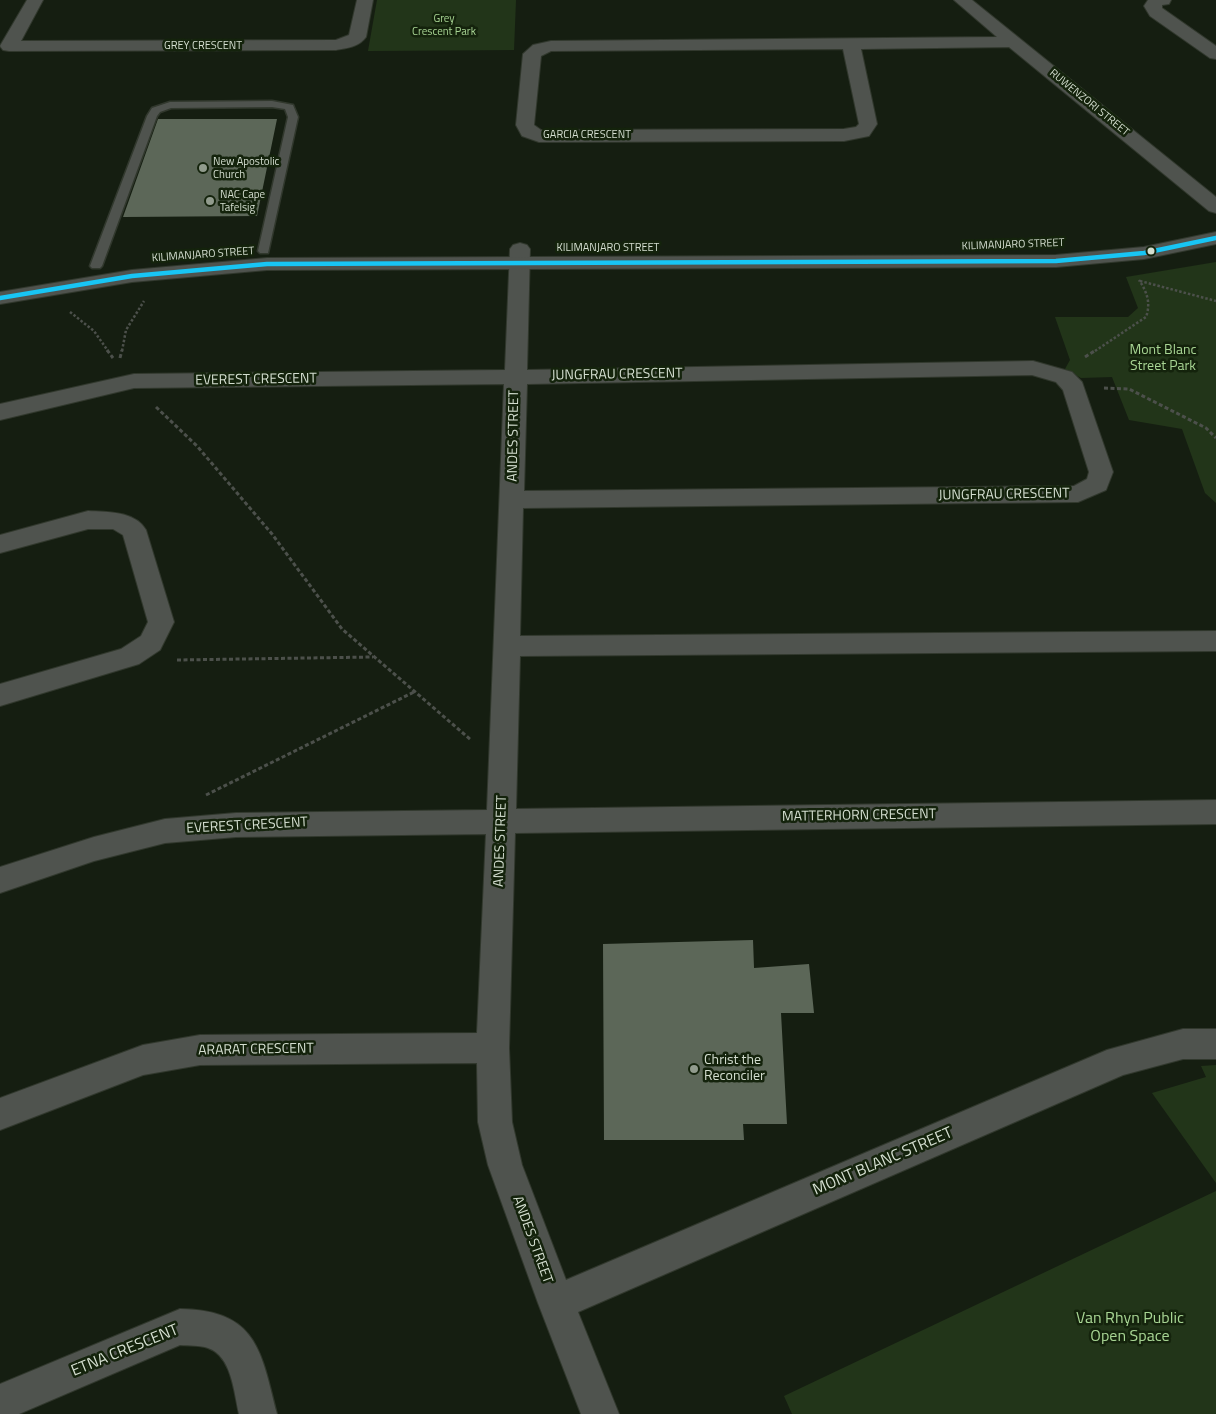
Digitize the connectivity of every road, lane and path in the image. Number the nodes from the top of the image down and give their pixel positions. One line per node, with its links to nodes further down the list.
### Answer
1 (35, 0): 7 (street, GREY CRESCENT)
2 (365, 0): 7 (street, GREY CRESCENT)
3 (962, 0): 5 (street, RUWENZORI STREET)
4 (1163, 0): 8 (street)
5 (1014, 42): 6 (street, GARCIA CRESCENT); 9 (street, RUWENZORI STREET)
6 (851, 44): 6 (street, GARCIA CRESCENT)
7 (5, 46)
8 (1216, 54)
9 (1216, 207)
10 (1216, 220): 13 (street, KILIMANJARO STREET)
11 (1216, 238): 13 (street, KILIMANJARO STREET)
12 (264, 251): 13 (street, KILIMANJARO STREET); 14 (street, KILIMANJARO STREET); 14 (lane)
13 (520, 257): 19 (street, KILIMANJARO STREET); 22 (street, ANDES STREET)
14 (96, 266): 17 (street, KILIMANJARO STREET)
15 (1134, 275): 16 (path)
16 (1140, 281): 20 (path); 23 (path)
17 (0, 282)
18 (149, 294): 21 (path)
19 (0, 298)
20 (1216, 301)
21 (64, 307)
22 (515, 377): 23 (street, JUNGFRAU CRESCENT); 25 (street, EVEREST CRESCENT); 27 (street, ANDES STREET)
23 (1069, 382): 26 (path); 27 (street, JUNGFRAU CRESCENT)
24 (151, 402): 31 (path)
25 (0, 412)
26 (1216, 438)
27 (512, 500): 30 (street, ANDES STREET)
28 (0, 544): 34 (street)
29 (1216, 641): 30 (street)
30 (507, 646): 37 (street, ANDES STREET)
31 (374, 657): 32 (path); 33 (path)
32 (172, 660)
33 (414, 692): 35 (path); 38 (path)
34 (0, 695)
35 (472, 742)
36 (1216, 812): 37 (street, MATTERHORN CRESCENT)
37 (502, 820): 38 (street, EVEREST CRESCENT); 41 (street, ANDES STREET)
38 (165, 831): 39 (street, EVEREST CRESCENT)
39 (0, 880)
40 (1216, 1044): 43 (street, MONT BLANC STREET)
41 (493, 1048): 42 (street, ARARAT CRESCENT); 43 (street, ANDES STREET)
42 (0, 1114)
43 (556, 1303): 46 (street, ANDES STREET)
44 (0, 1403): 45 (street, ETNA CRESCENT)
45 (258, 1414)
46 (600, 1414)

